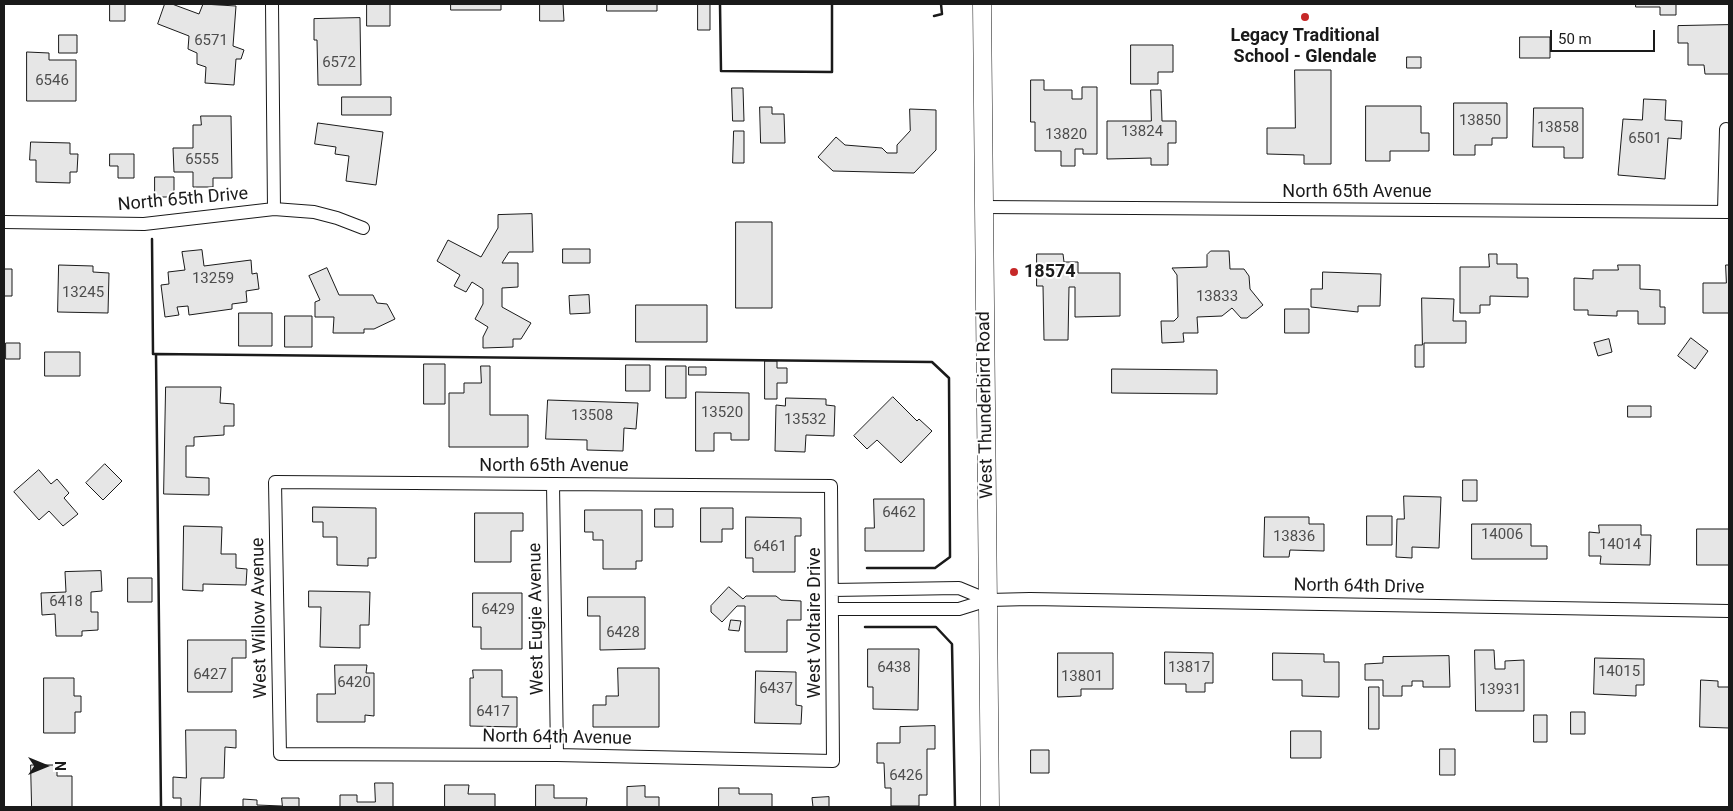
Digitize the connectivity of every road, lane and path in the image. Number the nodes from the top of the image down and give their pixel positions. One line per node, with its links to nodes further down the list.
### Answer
1 (272, 4): 5 (street)
2 (982, 4): 4 (main road, West Thunderbird Road)
3 (1726, 129): 6 (street)
4 (984, 207): 6 (street, North 65th Avenue); 14 (main road, West Thunderbird Road)
5 (274, 209): 7 (street, North 65th Drive); 8 (street, North 65th Drive)
6 (1727, 212)
7 (4, 222)
8 (363, 228)
9 (276, 482): 10 (street, North 65th Avenue); 18 (street, West Willow Avenue)
10 (553, 484): 11 (street, North 65th Avenue); 19 (street, West Eugie Avenue)
11 (831, 486): 13 (street, West Voltaire Drive)
12 (897, 589): 13 (street, North 64th Drive); 14 (street, North 64th Drive); 16 (street)
13 (832, 590): 15 (street, West Voltaire Drive)
14 (988, 600): 16 (street, North 64th Drive); 17 (street, North 64th Drive); 21 (main road, West Thunderbird Road)
15 (832, 609): 16 (street, North 64th Drive); 20 (street, West Voltaire Drive)
16 (897, 609)
17 (1729, 611)
18 (280, 754): 19 (street, North 64th Avenue)
19 (557, 755): 20 (street, North 64th Avenue)
20 (833, 761)
21 (990, 807)

